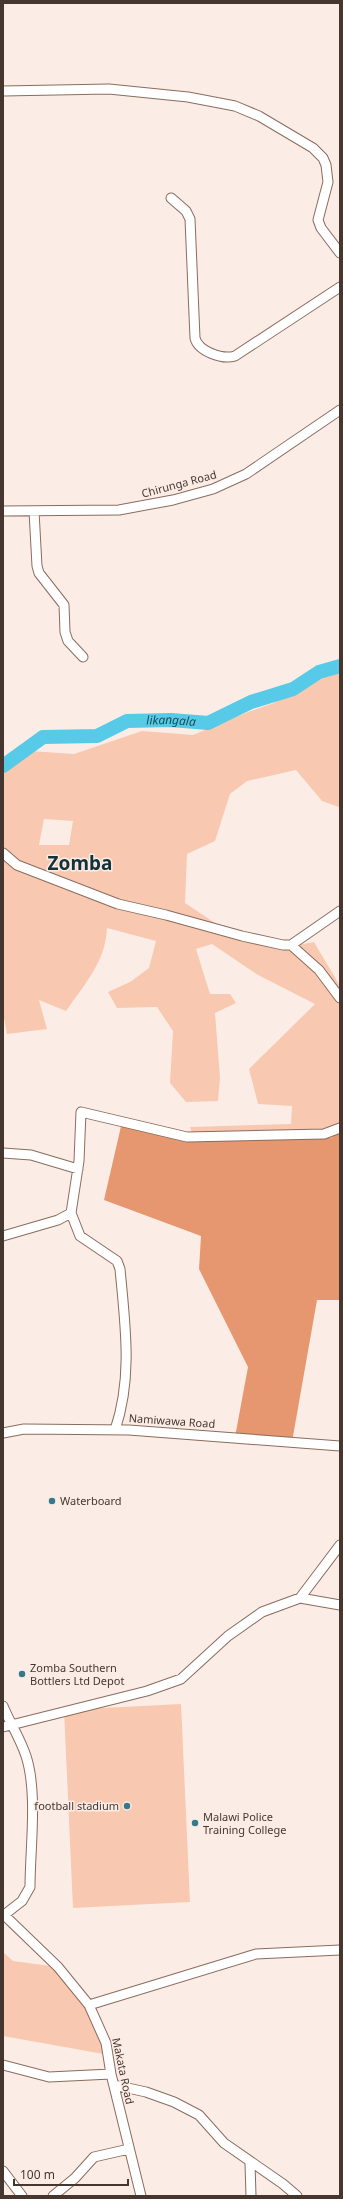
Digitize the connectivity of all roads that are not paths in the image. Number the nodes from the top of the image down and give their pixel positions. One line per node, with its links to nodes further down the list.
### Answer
1 (3, 91): 3 (street)
2 (171, 198): 4 (street)
3 (340, 252)
4 (340, 287)
5 (340, 410): 7 (street, Chirunga Road)
6 (3, 511): 7 (street, Chirunga Road)
7 (34, 511): 8 (street)
8 (83, 657)
9 (3, 854): 11 (street)
10 (340, 911): 11 (street)
11 (291, 945): 12 (street)
12 (340, 998)
13 (340, 1128): 15 (street)
14 (3, 1153): 15 (street)
15 (78, 1169): 16 (street)
16 (70, 1213): 17 (street); 18 (street)
17 (3, 1236)
18 (115, 1430): 19 (street, Namiwawa Road); 20 (street, Namiwawa Road)
19 (3, 1433)
20 (340, 1446)
21 (340, 1545): 22 (street)
22 (300, 1598): 23 (street); 25 (street)
23 (339, 1604)
24 (3, 1706): 25 (street)
25 (7, 1726): 26 (street)
26 (3, 1915): 28 (street, Makata Road)
27 (340, 1950): 28 (street)
28 (89, 2006): 30 (street, Makata Road)
29 (3, 2065): 30 (street)
30 (111, 2074): 31 (street, Makata Road)
31 (114, 2084): 32 (street, Makata Road); 33 (street)
32 (129, 2149): 36 (street); 37 (street, Makata Road)
33 (250, 2163): 38 (street); 39 (street)
34 (3, 2171): 35 (street)
35 (22, 2196)
36 (53, 2196)
37 (141, 2196)
38 (251, 2196)
39 (297, 2196)

